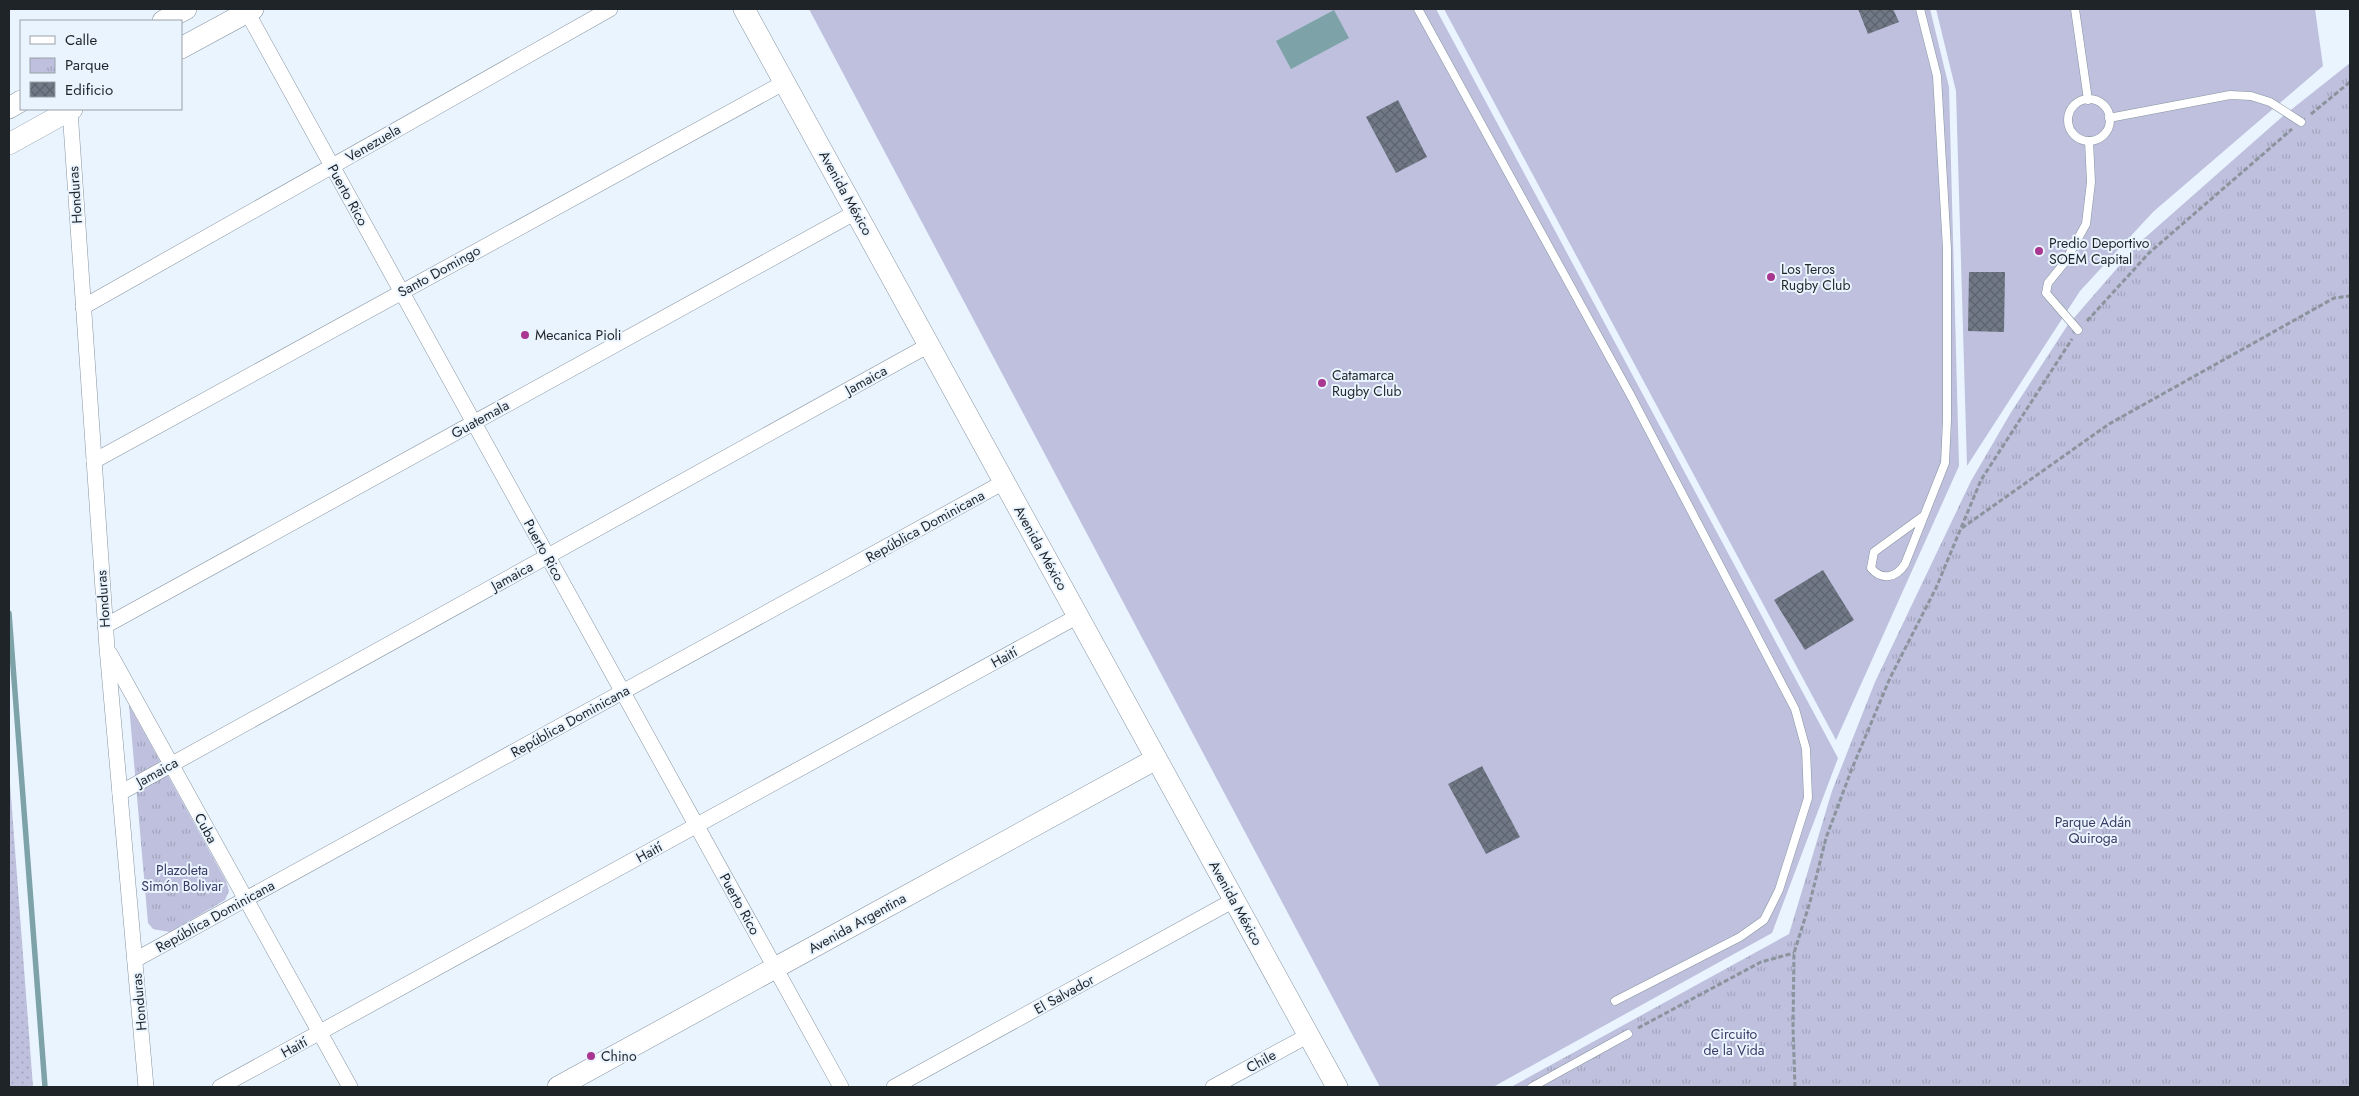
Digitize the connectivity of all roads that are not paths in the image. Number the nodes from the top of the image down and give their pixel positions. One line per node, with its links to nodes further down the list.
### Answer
1 (186, 9): 8 (main road)
2 (610, 9): 20 (street, Venezuela)
3 (744, 9): 10 (main road, Avenida México)
4 (1418, 9): 43 (lane)
5 (1920, 9): 29 (lane)
6 (2076, 9): 11 (lane)
7 (250, 10): 9 (main road); 20 (street, Puerto Rico)
8 (165, 20)
9 (182, 47)
10 (785, 82): 21 (main road, Avenida México); 22 (street, Santo Domingo)
11 (2088, 100): 16 (lane); 18 (lane)
12 (20, 102): 13 (main road)
13 (9, 108)
14 (69, 110): 19 (main road)
15 (71, 110): 23 (street, Honduras)
16 (2109, 118): 17 (lane); 18 (lane)
17 (2301, 122)
18 (2089, 141): 24 (lane)
19 (9, 144)
20 (332, 166): 22 (street, Puerto Rico); 23 (street, Venezuela)
21 (856, 212): 25 (main road, Avenida México); 26 (street, Guatemala)
22 (402, 292): 26 (street, Puerto Rico); 27 (street, Santo Domingo)
23 (83, 307): 27 (street, Honduras)
24 (2078, 330)
25 (929, 346): 28 (main road, Avenida México); 30 (street, Jamaica)
26 (474, 423): 30 (street, Puerto Rico); 32 (street, Guatemala)
27 (94, 461): 32 (street, Honduras)
28 (1004, 482): 31 (main road, Avenida México); 34 (street, República Dominicana)
29 (1922, 517): 29 (lane)
30 (548, 556): 34 (street, Puerto Rico); 36 (street, Jamaica)
31 (1078, 616): 35 (main road, Avenida México); 38 (street, Haití)
32 (105, 626): 33 (street, Honduras)
33 (107, 648): 36 (street, Cuba); 37 (street, Honduras)
34 (623, 692): 38 (street, Puerto Rico); 39 (street, República Dominicana)
35 (1156, 758): 40 (main road, Avenida México); 42 (main road, Avenida Argentina)
36 (171, 764): 37 (street, Jamaica); 39 (street, Cuba)
37 (120, 793): 41 (street, Honduras)
38 (697, 826): 42 (street, Puerto Rico); 44 (street, Haití)
39 (246, 899): 41 (street, República Dominicana); 44 (street, Cuba)
40 (1234, 900): 46 (main road, Avenida México); 52 (street, El Salvador)
41 (135, 960): 47 (street, Honduras)
42 (775, 968): 50 (main road, Avenida Argentina); 51 (street, Puerto Rico)
43 (1615, 1001)
44 (320, 1033): 48 (street, Haití); 49 (street, Cuba)
45 (1628, 1034): 55 (lane)
46 (1308, 1035): 53 (street, Chile); 54 (main road, Avenida México)
47 (146, 1087)
48 (220, 1087)
49 (350, 1087)
50 (558, 1087)
51 (841, 1087)
52 (894, 1087)
53 (1213, 1087)
54 (1337, 1087)
55 (1532, 1087)

